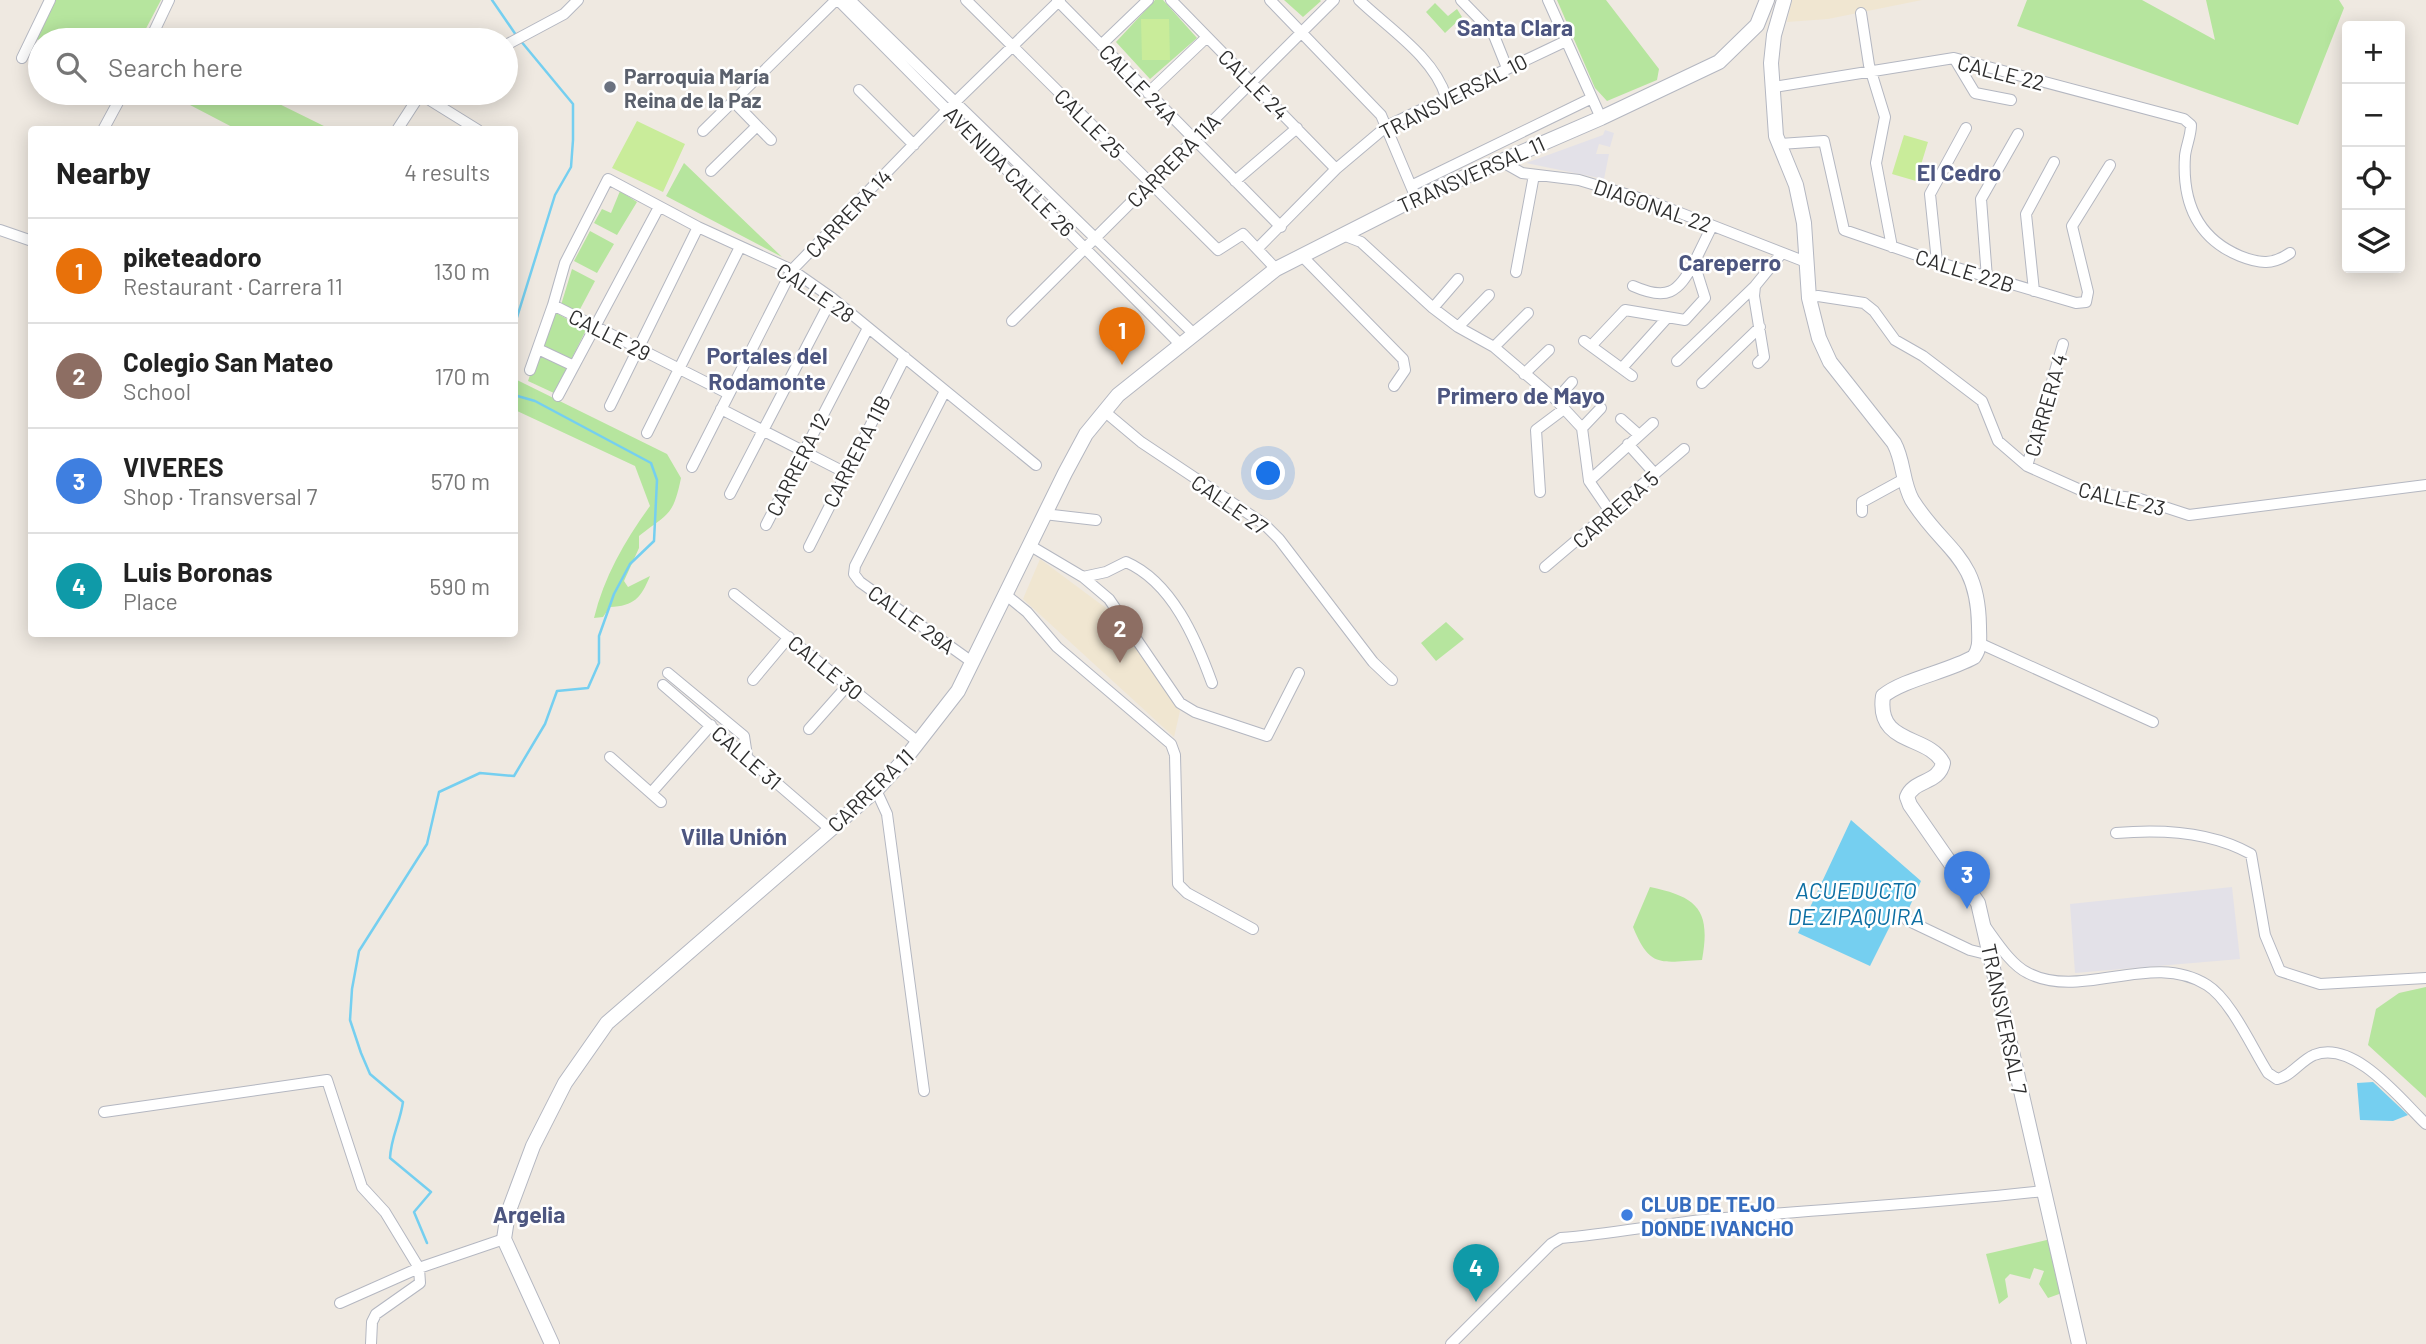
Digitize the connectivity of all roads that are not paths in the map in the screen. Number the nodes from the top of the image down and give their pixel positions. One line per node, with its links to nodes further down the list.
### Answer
1 (50, 0): 18 (street)
2 (169, 0): 19 (street)
3 (578, 0): 22 (street)
4 (837, 0): 38 (street); 42 (street, AVENIDA CALLE 26)
5 (850, 0): 42 (street, AVENIDA CALLE 26)
6 (966, 0): 26 (street, CALLE 25)
7 (1058, 0): 24 (street, CALLE 24A); 26 (street, CARRERA 14)
8 (1147, 0): 24 (street)
9 (1171, 0): 21 (street, CALLE 24)
10 (1270, 0): 20 (street)
11 (1333, 0): 20 (street, CARRERA 11A)
12 (1359, 0): 35 (street)
13 (1461, 0): 29 (street)
14 (1548, 0): 23 (street)
15 (1767, 0): 43 (street, TRANSVERSAL 11)
16 (1784, 0): 32 (street)
17 (1861, 13): 30 (street)
18 (36, 28)
19 (156, 28)
20 (1301, 33): 31 (street, CARRERA 11A); 44 (street)
21 (1207, 37): 31 (street, CALLE 24); 34 (street)
22 (518, 40)
23 (1566, 41): 29 (street, TRANSVERSAL 10); 36 (street)
24 (1101, 45): 34 (street, CALLE 24A)
25 (28, 46): 27 (street)
26 (1013, 47): 42 (street, CARRERA 14); 64 (street, CALLE 25)
27 (22, 58)
28 (1954, 58): 30 (street, CALLE 22); 37 (street); 78 (street, CALLE 22)
29 (1507, 68): 35 (street, TRANSVERSAL 10)
30 (1873, 71): 32 (street, CALLE 22); 75 (street)
31 (1252, 82): 49 (street, CALLE 24); 54 (street, CARRERA 11A)
32 (1774, 87): 55 (street)
33 (859, 90): 56 (street)
34 (1148, 93): 54 (street, CALLE 24A)
35 (1447, 97): 44 (street, TRANSVERSAL 10)
36 (1592, 98): 43 (street); 65 (street)
37 (2011, 100)
38 (733, 102): 48 (street); 51 (street)
39 (117, 105): 45 (street)
40 (414, 105): 46 (street)
41 (438, 105): 47 (street)
42 (952, 105): 56 (street, CARRERA 14); 73 (street, AVENIDA CALLE 26)
43 (1601, 118): 57 (street, TRANSVERSAL 11)
44 (1387, 125): 60 (street, TRANSVERSAL 10); 65 (street)
45 (105, 126)
46 (400, 126)
47 (472, 126)
48 (757, 126): 53 (street); 61 (street)
49 (1297, 128): 60 (street, CALLE 24); 63 (street)
50 (1966, 128): 81 (street)
51 (703, 131)
52 (2018, 134): 86 (street)
53 (771, 139)
54 (1194, 140): 63 (street, CALLE 24A); 64 (street, CARRERA 11A)
55 (1780, 144): 75 (street, CALLE 22B); 80 (street)
56 (914, 145): 84 (street, CARRERA 14)
57 (1499, 160): 62 (street, DIAGONAL 22); 65 (street, TRANSVERSAL 11)
58 (2054, 162): 90 (street)
59 (2110, 165): 90 (street, CALLE 22B)
60 (1336, 169): 69 (street, TRANSVERSAL 10)
61 (711, 171)
62 (1534, 174): 67 (street, DIAGONAL 22); 85 (street)
63 (1235, 181): 69 (street, CALLE 24A)
64 (1150, 183): 73 (street, CARRERA 11A); 76 (street, CALLE 25)
65 (1413, 192): 71 (street, TRANSVERSAL 11)
66 (659, 207): 68 (street, CALLE 28); 94 (street, CALLE 28); 100 (street)
67 (1712, 226): 77 (street, DIAGONAL 22); 82 (street)
68 (698, 227): 74 (street, CALLE 28); 109 (street)
69 (1281, 227): 76 (street, TRANSVERSAL 10)
70 (0, 230): 72 (street)
71 (1343, 235): 79 (street, TRANSVERSAL 11); 95 (street)
72 (28, 240)
73 (1090, 243): 99 (street, CARRERA 11A); 104 (street, AVENIDA CALLE 26); 105 (street, AVENIDA CALLE 26)
74 (740, 247): 84 (street, CALLE 28); 115 (street)
75 (1892, 247): 81 (street, CALLE 22B)
76 (1257, 249): 83 (street)
77 (1782, 253): 80 (street, DIAGONAL 22); 89 (street)
78 (2290, 253)
79 (1302, 256): 83 (street, TRANSVERSAL 11); 122 (street)
80 (1806, 262): 93 (street)
81 (1937, 262): 86 (street, CALLE 22B)
82 (1694, 263): 88 (street); 98 (street)
83 (1276, 269): 97 (street, TRANSVERSAL 11)
84 (792, 271): 92 (street, CALLE 28); 124 (street, CARRERA 14)
85 (1516, 272)
86 (1987, 278): 90 (street, CALLE 22B)
87 (1458, 279): 95 (street)
88 (1633, 286)
89 (1755, 286): 102 (street); 112 (street)
90 (2034, 291)
91 (1489, 295): 101 (street)
92 (832, 298): 103 (street, CALLE 28); 135 (street)
93 (1809, 298): 142 (street, CALLE 23); 146 (street)
94 (553, 306): 100 (street, CALLE 29); 108 (street, CALLE 29)
95 (1433, 308): 101 (street)
96 (1528, 313): 107 (street)
97 (1215, 318): 104 (street, CARRERA 11)
98 (1667, 318): 116 (street); 116 (street)
99 (1012, 321)
100 (596, 327): 109 (street, CALLE 29); 114 (street)
101 (1458, 327): 107 (street)
102 (1760, 327): 113 (street); 121 (street)
103 (868, 328): 111 (street, CALLE 28); 140 (street, CARRERA 12)
104 (1194, 334): 105 (street, CARRERA 11)
105 (1180, 344): 131 (street, CARRERA 11)
106 (2063, 344): 142 (street, CARRERA 4)
107 (1494, 347): 118 (street)
108 (538, 349): 114 (street); 117 (street, CALLE 29)
109 (638, 349): 115 (street, CALLE 29); 127 (street)
110 (1549, 350): 118 (street)
111 (905, 357): 123 (street, CALLE 28); 144 (street, CARRERA 11B)
112 (1677, 360)
113 (1758, 363)
114 (574, 366): 125 (street)
115 (678, 368): 124 (street, CALLE 29); 136 (street)
116 (1622, 368): 119 (street)
117 (530, 370)
118 (1524, 374): 126 (street)
119 (1632, 376)
120 (1572, 382): 126 (street)
121 (1702, 383)
122 (1395, 386)
123 (945, 391): 141 (street, CALLE 28); 164 (street, CALLE 29A)
124 (729, 394): 129 (street, CARRERA 14)
125 (558, 396)
126 (1556, 400): 130 (street)
127 (610, 406)
128 (1601, 408): 134 (street)
129 (721, 409): 135 (street); 143 (street, CARRERA 14)
130 (1564, 409): 134 (street); 149 (street)
131 (1104, 411): 153 (street, CARRERA 11); 168 (street, CALLE 27)
132 (1621, 419): 137 (street)
133 (1653, 423): 137 (street)
134 (1582, 428): 147 (street)
135 (763, 432): 140 (street); 150 (street)
136 (647, 433)
137 (1639, 435): 138 (street)
138 (1628, 444): 145 (street); 147 (street)
139 (1684, 449): 145 (street, CARRERA 5)
140 (803, 452): 144 (street); 155 (street, CARRERA 12)
141 (1036, 465)
142 (2027, 466): 148 (street, CALLE 23)
143 (692, 467)
144 (844, 472): 157 (street, CARRERA 11B)
145 (1655, 474): 152 (street, CARRERA 5)
146 (1904, 479): 151 (street); 163 (street)
147 (1589, 481): 152 (street)
148 (2426, 485)
149 (1540, 492)
150 (730, 494)
151 (1862, 512)
152 (1611, 513): 158 (street, CARRERA 5)
153 (1044, 514): 154 (street); 156 (street, CARRERA 11)
154 (1096, 520)
155 (766, 526)
156 (1029, 545): 159 (street); 161 (street, CARRERA 11)
157 (809, 547)
158 (1545, 567)
159 (1083, 576): 166 (street); 169 (street)
160 (734, 594): 162 (street, CALLE 30)
161 (1005, 594): 164 (street, CARRERA 11); 185 (street)
162 (789, 637): 167 (street); 171 (street, CALLE 30)
163 (1979, 643): 172 (street); 184 (street, TRANSVERSAL 7)
164 (972, 662): 175 (street, CARRERA 11)
165 (668, 673): 176 (street)
166 (1299, 673)
167 (753, 680)
168 (1392, 680)
169 (1212, 683)
170 (663, 685): 173 (street, CALLE 31)
171 (848, 685): 174 (street); 175 (street, CALLE 30)
172 (2153, 722)
173 (711, 725): 176 (street, CALLE 31); 179 (street)
174 (809, 729)
175 (919, 742): 178 (street, CARRERA 11)
176 (747, 755): 181 (street, CALLE 31)
177 (610, 757): 179 (street)
178 (876, 790): 181 (street, CARRERA 11); 188 (street)
179 (651, 793): 180 (street)
180 (661, 803)
181 (830, 829): 192 (street, CARRERA 11)
182 (2116, 833): 187 (street)
183 (1907, 920): 186 (street)
184 (1985, 926): 186 (street, TRANSVERSAL 7); 190 (street)
185 (1253, 929)
186 (1990, 955): 191 (street, TRANSVERSAL 7)
187 (2426, 978)
188 (924, 1091)
189 (104, 1112): 193 (street)
190 (2426, 1124)
191 (2043, 1191): 197 (street); 198 (street, TRANSVERSAL 7)
192 (504, 1239): 193 (street); 196 (street)
193 (419, 1268): 194 (street); 195 (street)
194 (340, 1303)
195 (371, 1344)
196 (552, 1344)
197 (1451, 1344)
198 (2079, 1344)

